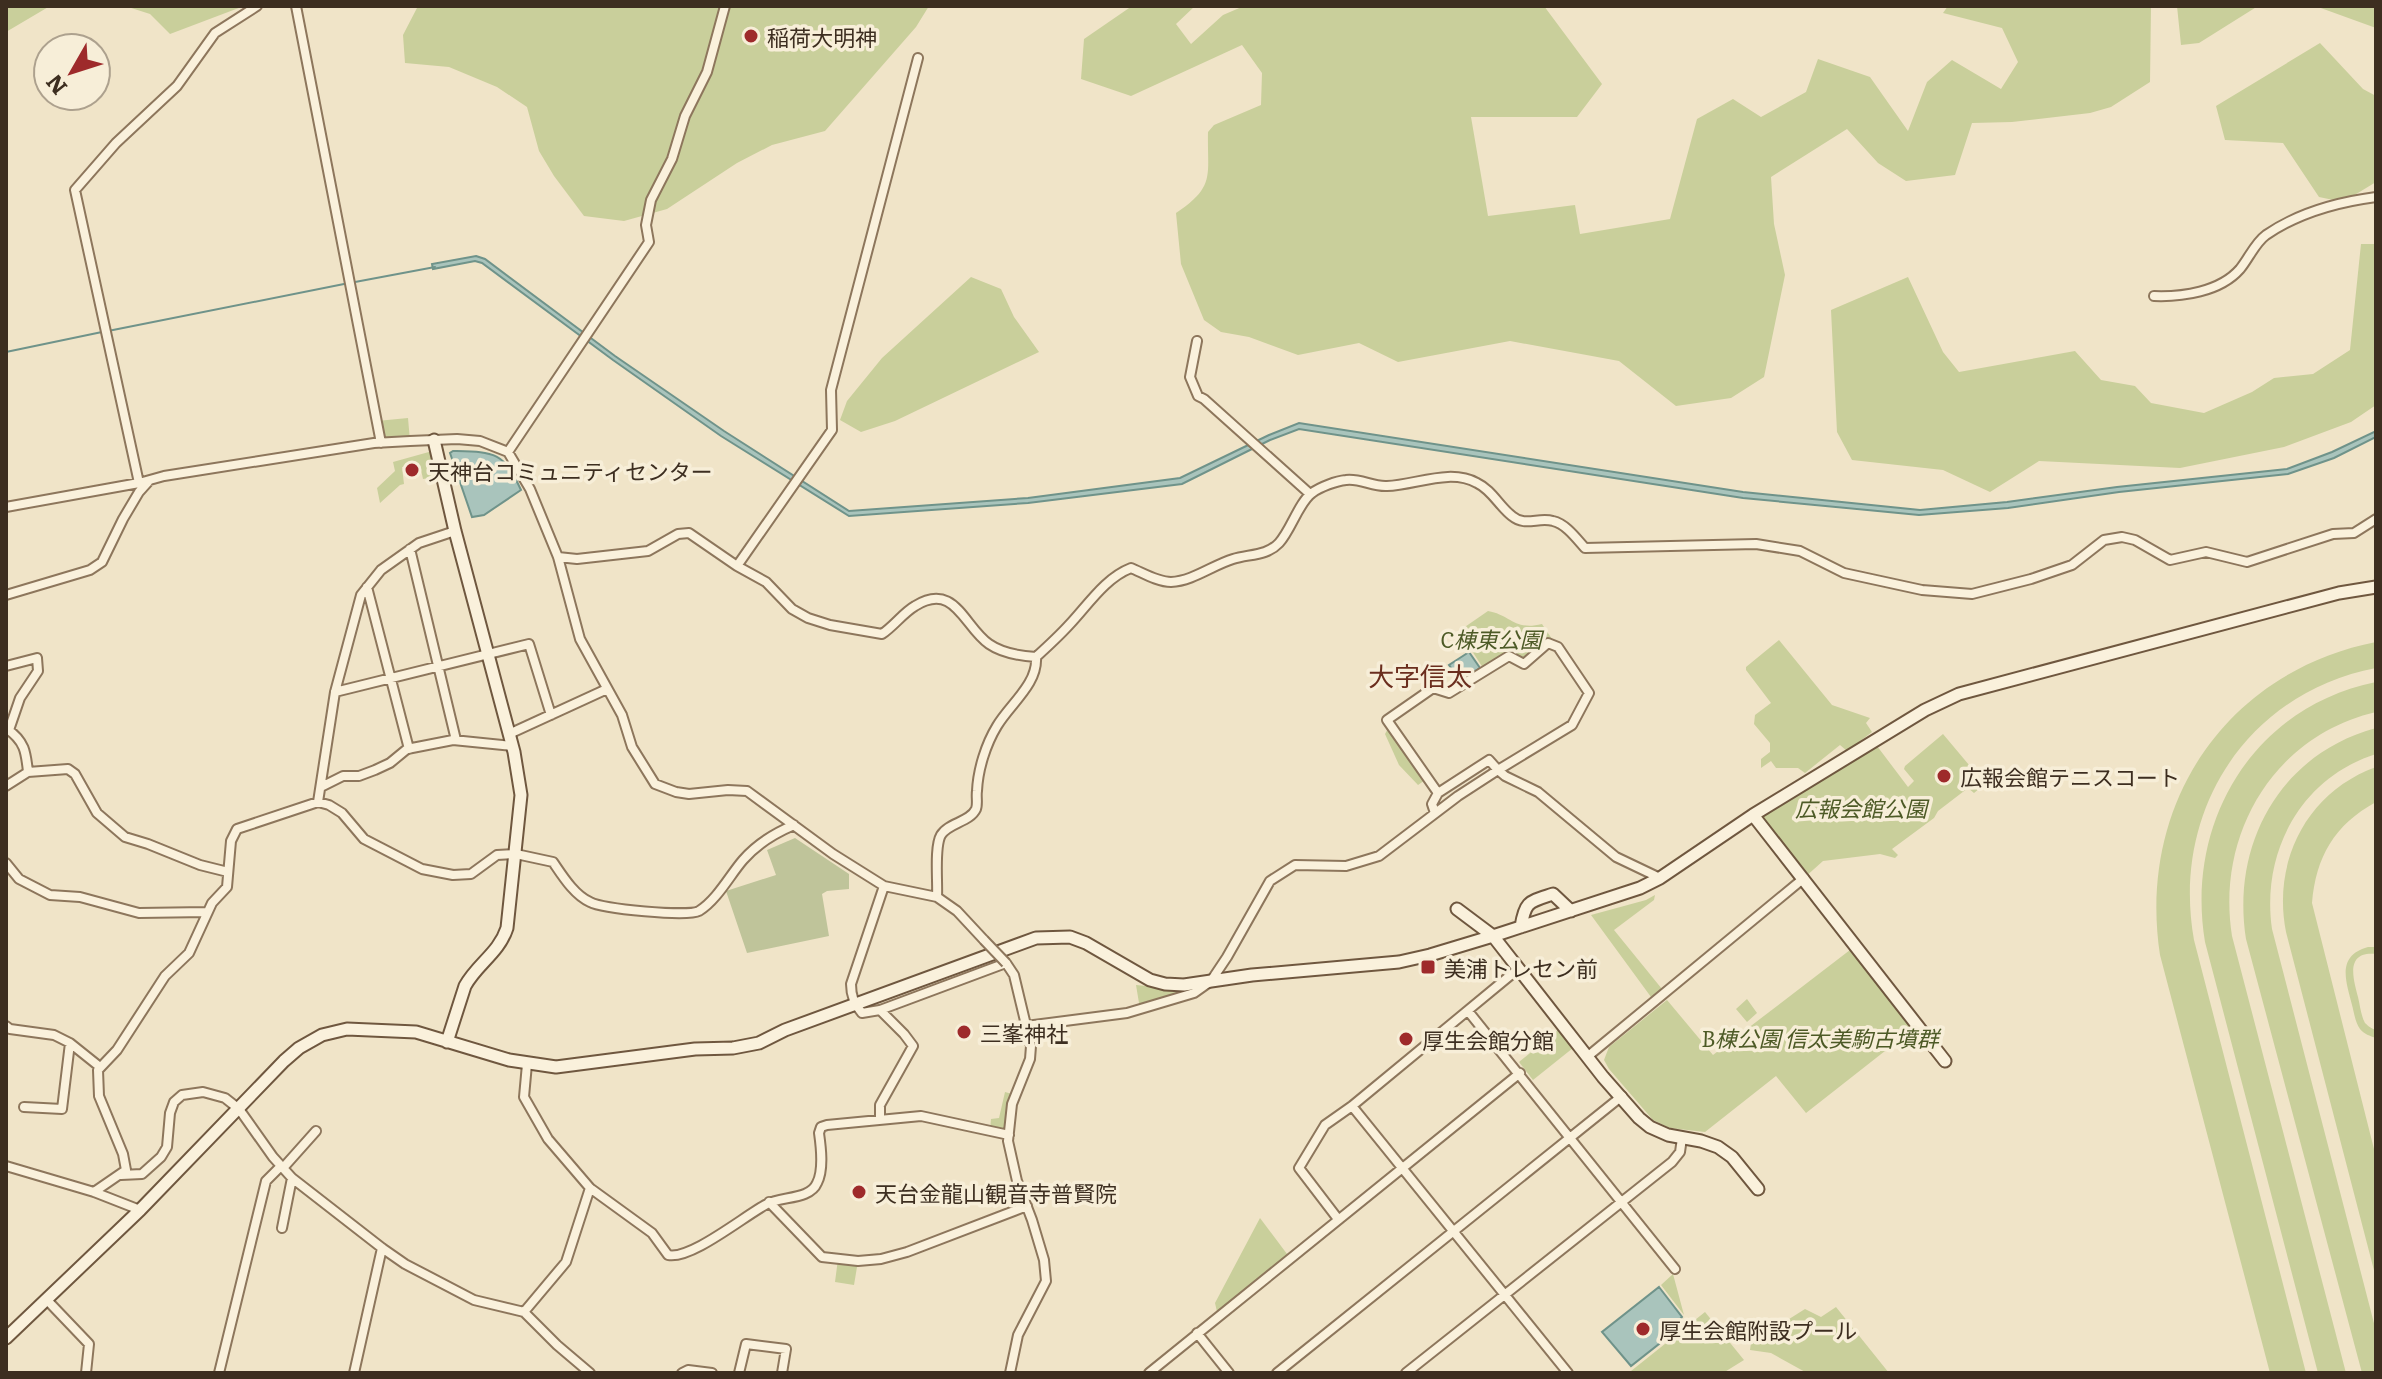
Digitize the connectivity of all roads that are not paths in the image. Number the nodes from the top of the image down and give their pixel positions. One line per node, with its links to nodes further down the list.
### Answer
1 (257, 6): 11 (street)
2 (296, 6): 9 (street)
3 (725, 6): 10 (street)
4 (918, 58): 18 (street)
5 (2376, 197): 6 (street)
6 (2154, 296)
7 (1197, 341): 12 (street)
8 (434, 440): 9 (street); 10 (street); 15 (street)
9 (381, 443): 11 (street)
10 (508, 452): 17 (street)
11 (144, 482): 13 (street); 21 (street)
12 (1310, 494): 14 (street); 23 (street)
13 (6, 507)
14 (2376, 519)
15 (455, 531): 16 (street); 22 (street)
16 (410, 549): 19 (street); 25 (street)
17 (558, 557): 18 (street); 27 (street)
18 (737, 566): 23 (street)
19 (367, 587): 26 (street); 28 (street)
20 (2376, 587): 41 (street)
21 (6, 595)
22 (487, 654): 25 (street); 29 (street); 32 (street)
23 (1036, 657): 49 (street)
24 (6, 666): 30 (street)
25 (438, 667): 26 (street); 31 (street)
26 (391, 678): 28 (street); 33 (street)
27 (607, 689): 29 (street); 42 (street)
28 (335, 692): 37 (street)
29 (551, 715): 32 (street)
30 (8, 730): 35 (street)
31 (456, 740): 32 (street); 33 (street)
32 (511, 740): 43 (street)
33 (409, 749): 37 (street)
34 (1498, 770): 38 (street); 38 (street); 40 (street); 46 (street)
35 (28, 772): 36 (street); 45 (street)
36 (6, 786)
37 (321, 787): 39 (street)
38 (1438, 793): 40 (street)
39 (318, 802): 43 (street); 45 (street)
40 (1435, 813): 57 (street)
41 (1753, 815): 46 (street); 47 (street)
42 (794, 825): 43 (street); 48 (street)
43 (516, 854): 63 (street)
44 (6, 863): 52 (street)
45 (228, 872): 52 (street)
46 (1660, 878): 51 (street)
47 (1804, 878): 65 (street); 66 (street)
48 (884, 886): 49 (street); 58 (street)
49 (937, 897): 55 (street, bridge)
50 (1457, 909): 54 (street)
51 (1571, 911): 53 (street); 53 (street)
52 (207, 912): 68 (street)
53 (1521, 927): 54 (street)
54 (1493, 936): 56 (street); 57 (street)
55 (1006, 963): 59 (street); 62 (street)
56 (1518, 969): 60 (street); 65 (street)
57 (1211, 981): 58 (street); 62 (street)
58 (855, 1004): 59 (street); 67 (street)
59 (880, 1010): 74 (street)
60 (1468, 1011): 69 (street); 71 (street)
61 (6, 1026): 64 (street)
62 (1026, 1026): 76 (street)
63 (447, 1042): 67 (street); 73 (street)
64 (70, 1043): 68 (street); 72 (street)
65 (1587, 1057): 70 (street)
66 (1945, 1061)
67 (527, 1064): 84 (street)
68 (100, 1067): 82 (street)
69 (1520, 1073): 77 (street); 81 (street)
70 (1622, 1096): 77 (street); 78 (street)
71 (1352, 1106): 81 (street); 91 (street)
72 (24, 1107)
73 (239, 1109): 80 (street); 82 (street); 90 (street)
74 (880, 1120): 76 (street); 87 (street)
75 (316, 1131): 80 (street)
76 (1009, 1135): 89 (street)
77 (1571, 1137): 88 (street); 93 (street)
78 (1682, 1138): 85 (street); 88 (street)
79 (6, 1166): 86 (street)
80 (282, 1167): 83 (street); 102 (street)
81 (1402, 1168): 91 (street); 93 (street)
82 (121, 1175): 86 (street)
83 (292, 1178): 92 (street); 94 (street)
84 (590, 1188): 87 (street); 98 (street)
85 (1758, 1189)
86 (94, 1192): 90 (street)
87 (769, 1202): 89 (street)
88 (1621, 1202): 95 (street); 96 (street)
89 (1027, 1206): 109 (street)
90 (140, 1210): 97 (street)
91 (1338, 1219): 99 (street)
92 (282, 1228)
93 (1452, 1231): 96 (street); 112 (street)
94 (382, 1248): 98 (street); 103 (street)
95 (1675, 1269)
96 (1503, 1295): 113 (street); 114 (street)
97 (46, 1299): 100 (street); 101 (street)
98 (524, 1312): 104 (street)
99 (1197, 1333): 110 (street); 111 (street)
100 (6, 1338)
101 (86, 1373)
102 (219, 1373)
103 (354, 1373)
104 (590, 1373)
105 (682, 1373): 106 (street)
106 (712, 1373)
107 (739, 1373): 108 (street)
108 (782, 1373)
109 (1010, 1373)
110 (1149, 1373)
111 (1229, 1373)
112 (1277, 1373)
113 (1406, 1373)
114 (1568, 1373)

